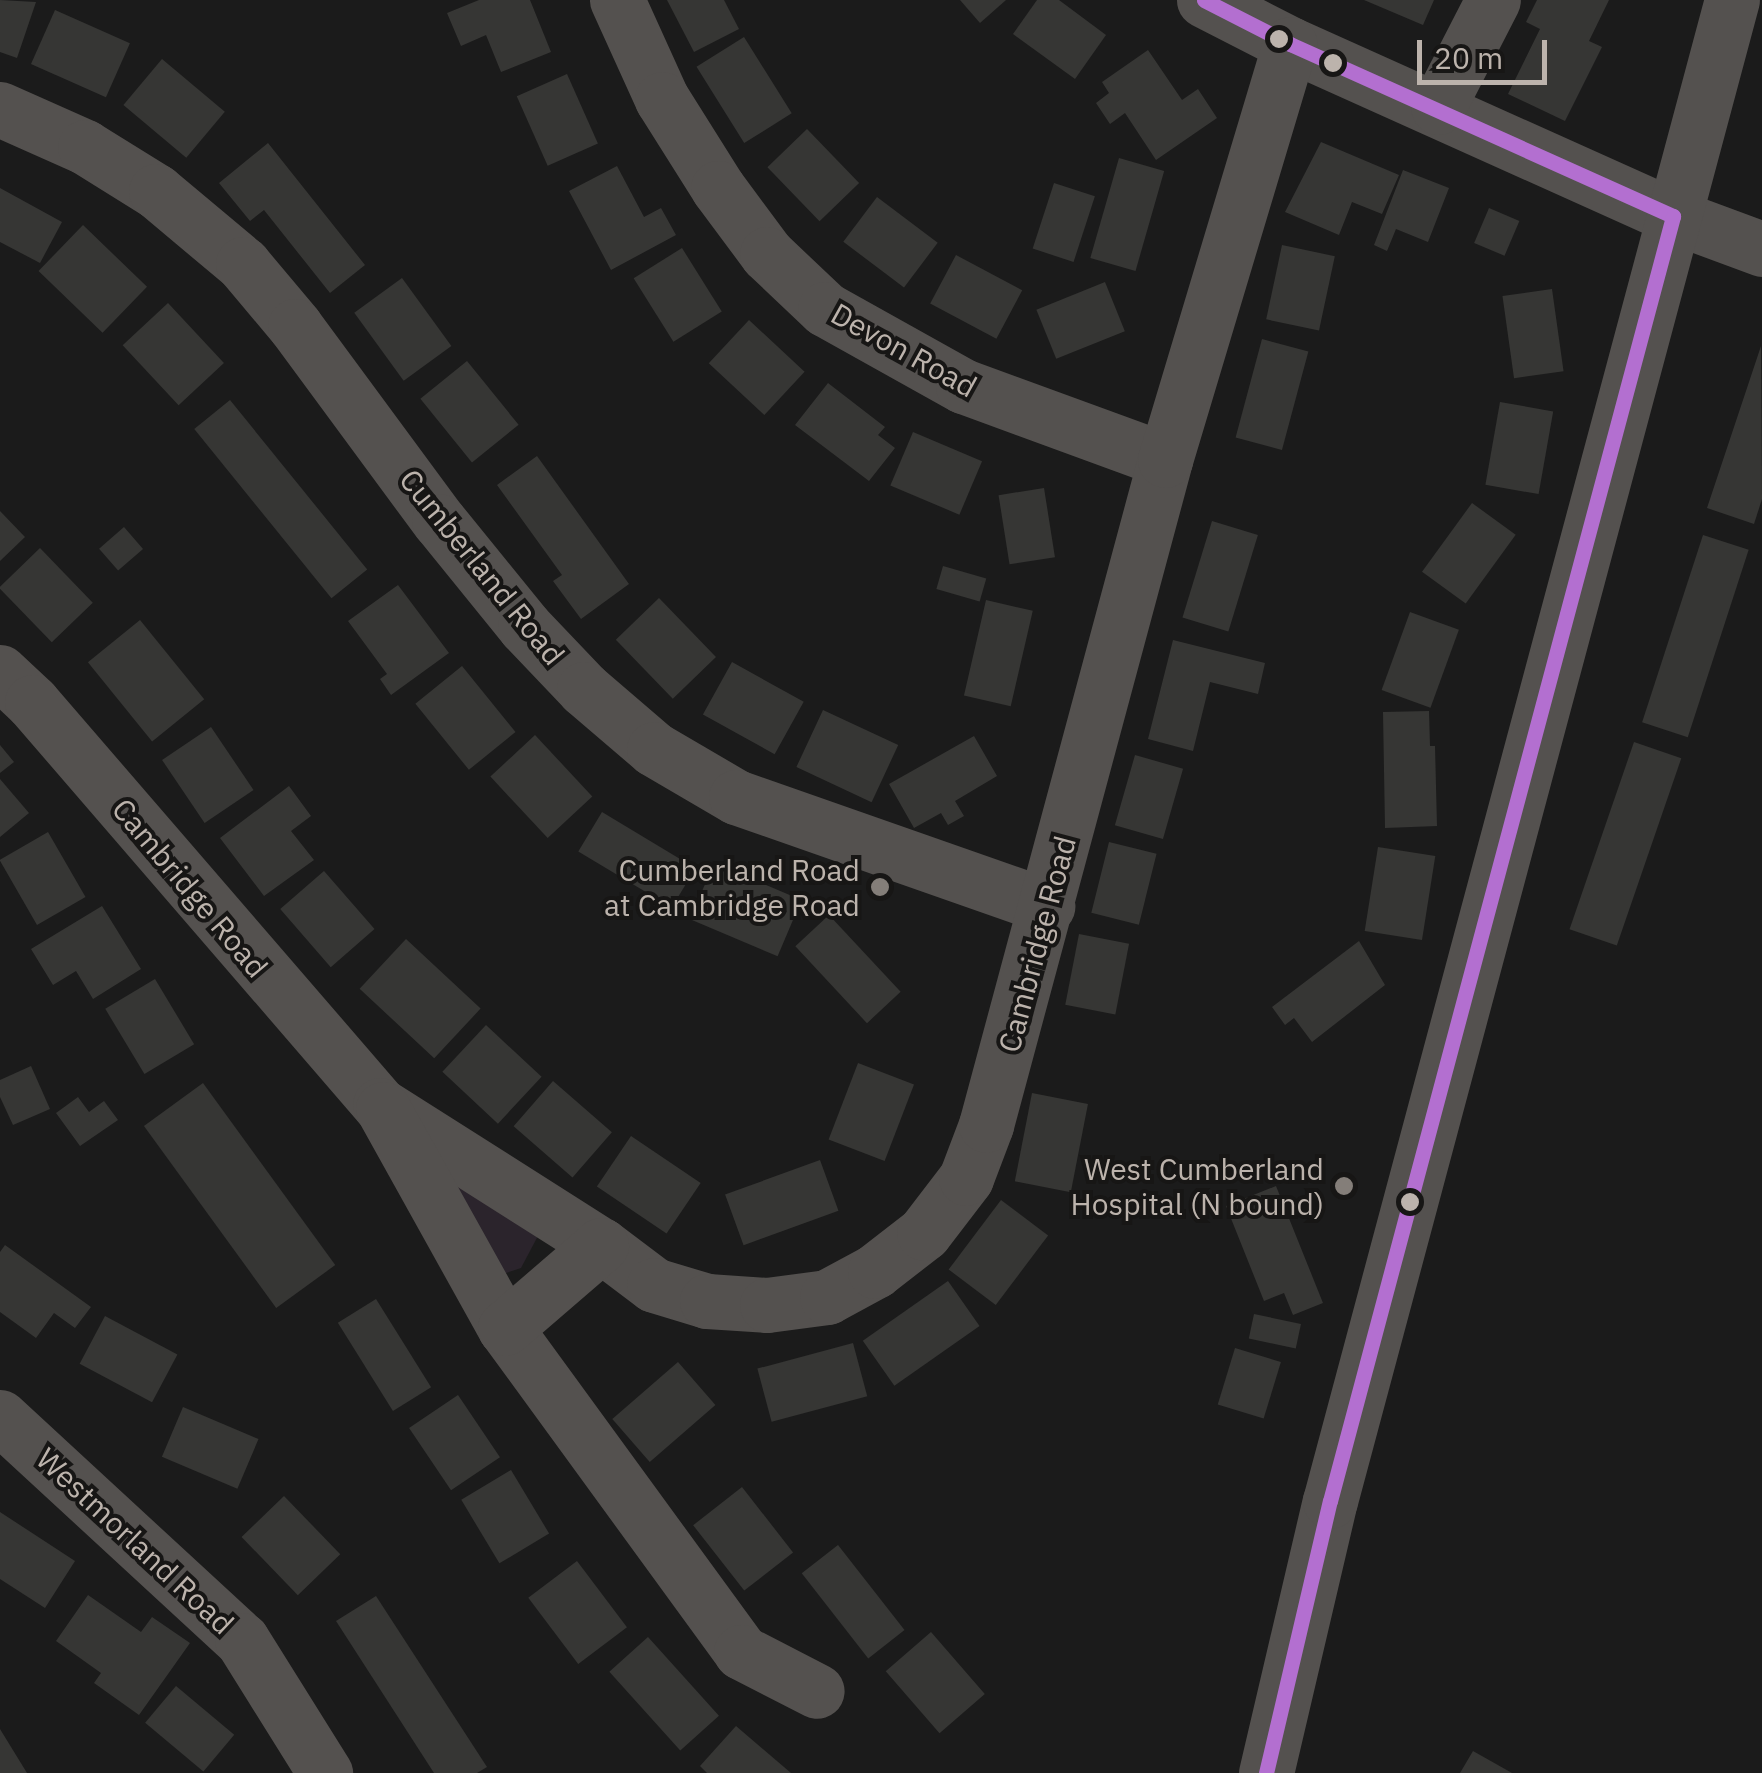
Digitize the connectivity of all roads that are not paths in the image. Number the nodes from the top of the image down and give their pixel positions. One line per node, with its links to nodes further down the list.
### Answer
1 (617, 0): 10 (street, Devon Road)
2 (1204, 0): 5 (street)
3 (1493, 0): 6 (street)
4 (1732, 0): 8 (street)
5 (1290, 44): 6 (street); 10 (street, Cambridge Road)
6 (1438, 107): 8 (street)
7 (0, 109): 12 (street, Cumberland Road)
8 (1673, 216): 9 (street); 19 (street)
9 (1762, 249)
10 (1164, 460): 12 (street, Cambridge Road)
11 (0, 672): 13 (street, Cambridge Road)
12 (1048, 906): 14 (street, Cambridge Road)
13 (380, 1105): 14 (street, Cambridge Road); 15 (street, Cambridge Road)
14 (601, 1245): 15 (street)
15 (506, 1328): 17 (street, Cambridge Road)
16 (0, 1417): 18 (street, Westmorland Road)
17 (817, 1691)
18 (325, 1773)
19 (1266, 1773)

